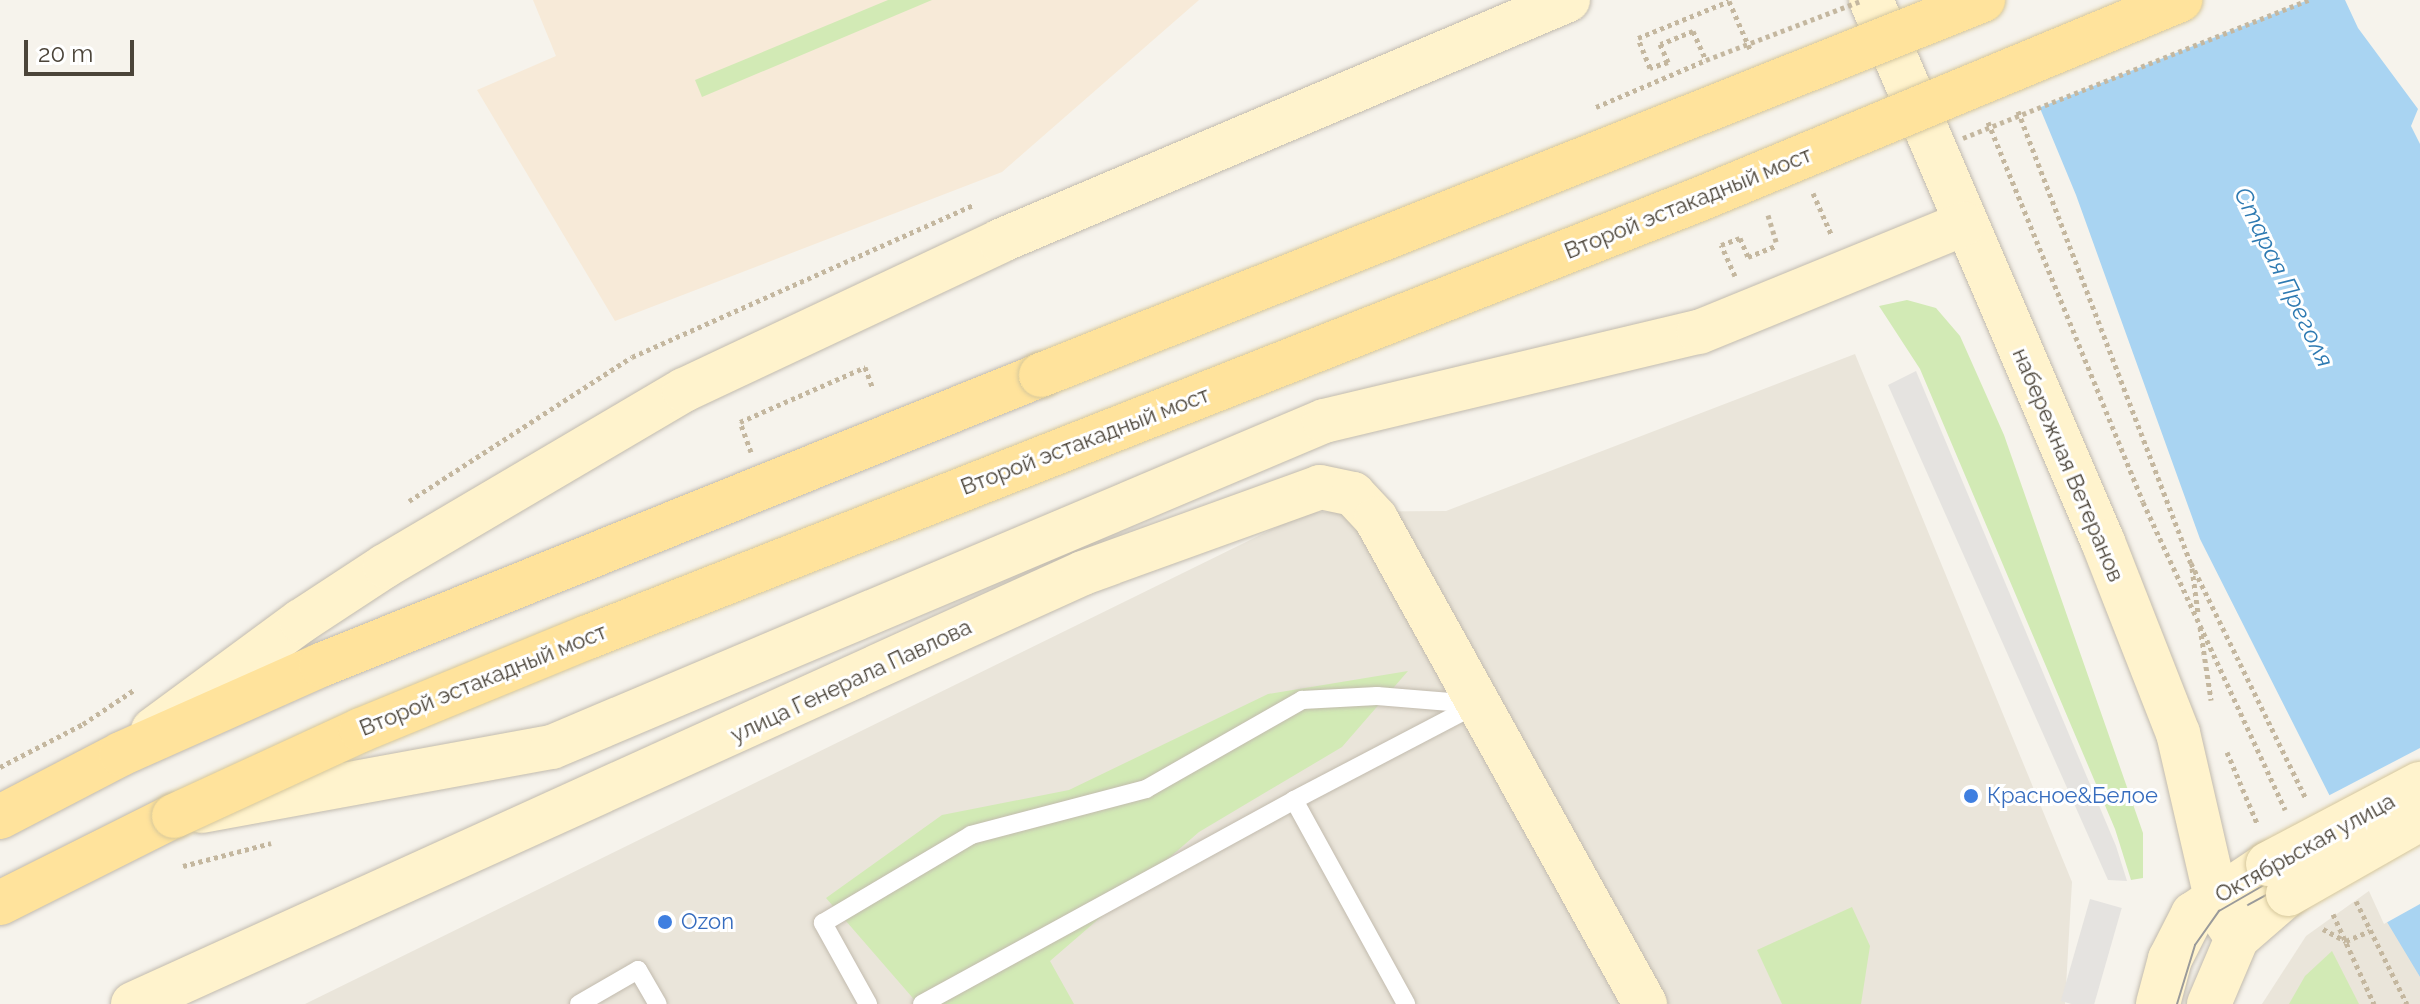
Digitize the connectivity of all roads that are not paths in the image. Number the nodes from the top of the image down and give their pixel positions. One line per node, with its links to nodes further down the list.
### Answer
1 (1568, 0): 7 (main road)
2 (1871, 0): 5 (main road, набережная Ветеранов)
3 (1983, 0): 7 (main road, bridge)
4 (2180, 0): 10 (main road, Второй эстакадный мост, bridge)
5 (1964, 224): 10 (main road, bridge); 14 (main road, набережная Ветеранов)
6 (1477, 705): 9 (lane); 17 (main road, улица Генерала Павлова); 20 (lane); 23 (main road, улица Генерала Павлова)
7 (121, 754): 11 (main road)
8 (2420, 784): 13 (main road, Октябрьская улица, bridge)
9 (1294, 800): 21 (lane); 22 (lane)
10 (174, 816): 15 (main road, Второй эстакадный мост)
11 (0, 817)
12 (2420, 819): 13 (main road, Октябрьская улица, bridge)
13 (2286, 872): 14 (main road, Октябрьская улица); 16 (main road, Октябрьская улица)
14 (2216, 895): 16 (main road, набережная Ветеранов); 24 (main road, Октябрьская улица)
15 (0, 903)
16 (2237, 938): 25 (main road, Октябрьская улица)
17 (133, 1004)
18 (579, 1004): 19 (lane)
19 (658, 1004)
20 (868, 1004)
21 (922, 1004)
22 (1406, 1004)
23 (1645, 1004)
24 (2158, 1004)
25 (2209, 1004)

